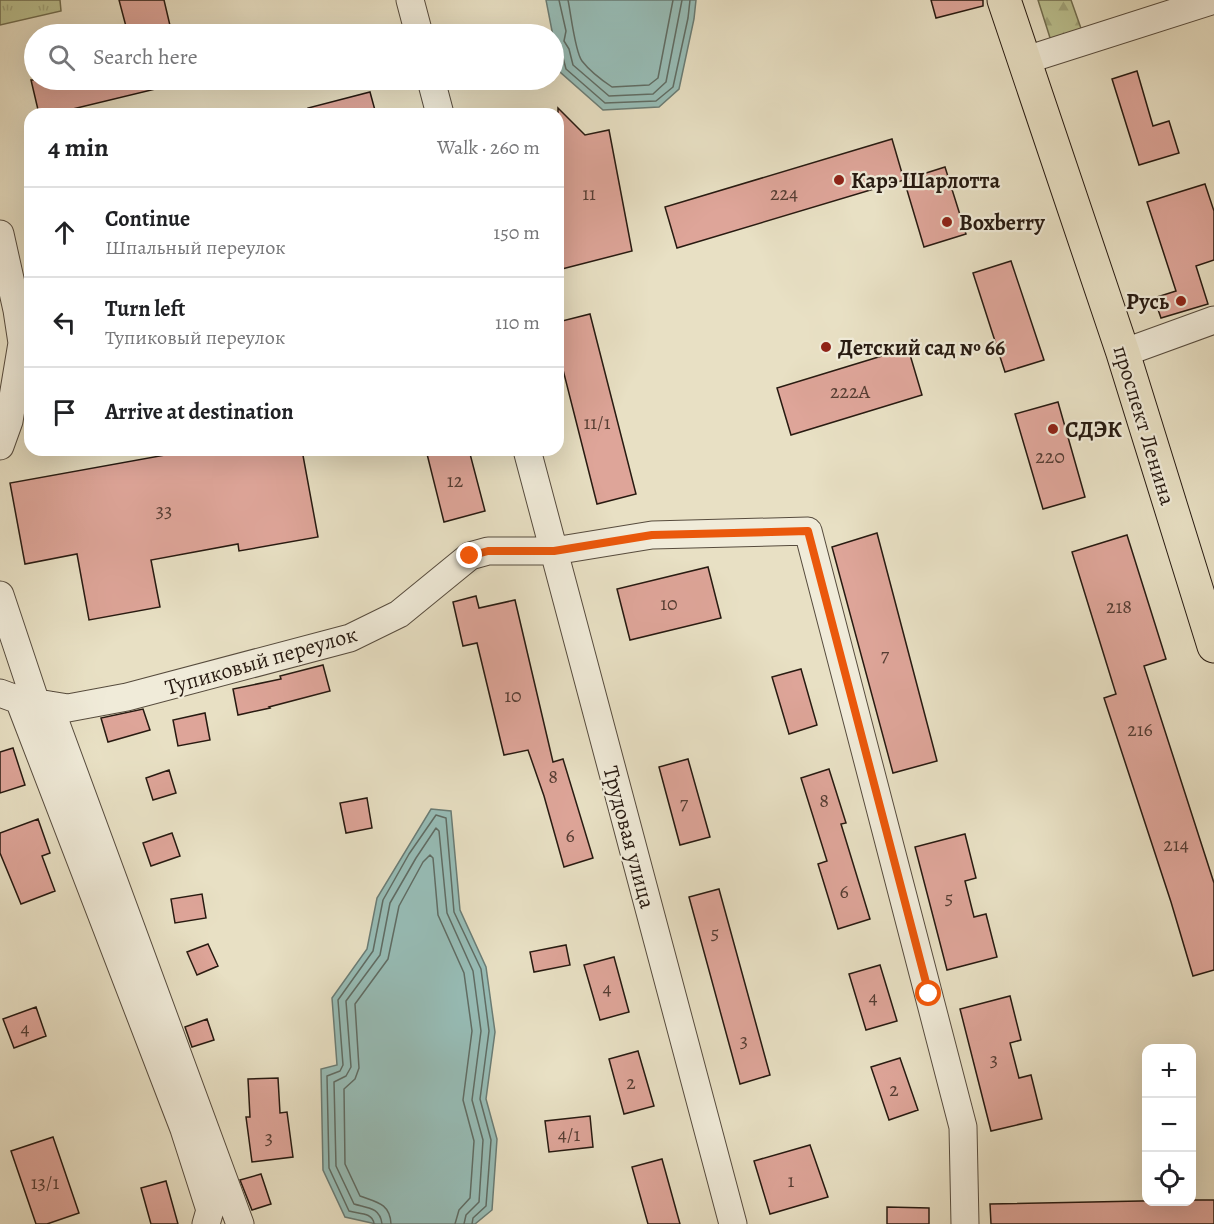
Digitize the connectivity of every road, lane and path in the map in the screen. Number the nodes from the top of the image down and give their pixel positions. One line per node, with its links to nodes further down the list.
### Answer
1 (410, 0): 4 (street)
2 (1004, 0): 5 (main road, проспект Ленина)
3 (1214, 0): 5 (street)
4 (416, 24)
5 (1023, 61): 10 (main road, проспект Ленина)
6 (434, 90): 7 (street)
7 (438, 108)
8 (0, 234): 11 (street)
9 (1214, 320): 10 (street)
10 (1123, 353): 15 (main road, проспект Ленина)
11 (0, 446)
12 (529, 456): 13 (street, Трудовая улица)
13 (554, 551): 16 (street, Тупиковый переулок); 19 (street, Трудовая улица); 20 (street, Тупиковый переулок)
14 (0, 595): 16 (street)
15 (1214, 646)
16 (26, 700): 17 (street); 18 (street)
17 (206, 1224)
18 (240, 1224)
19 (733, 1224)
20 (965, 1224)

